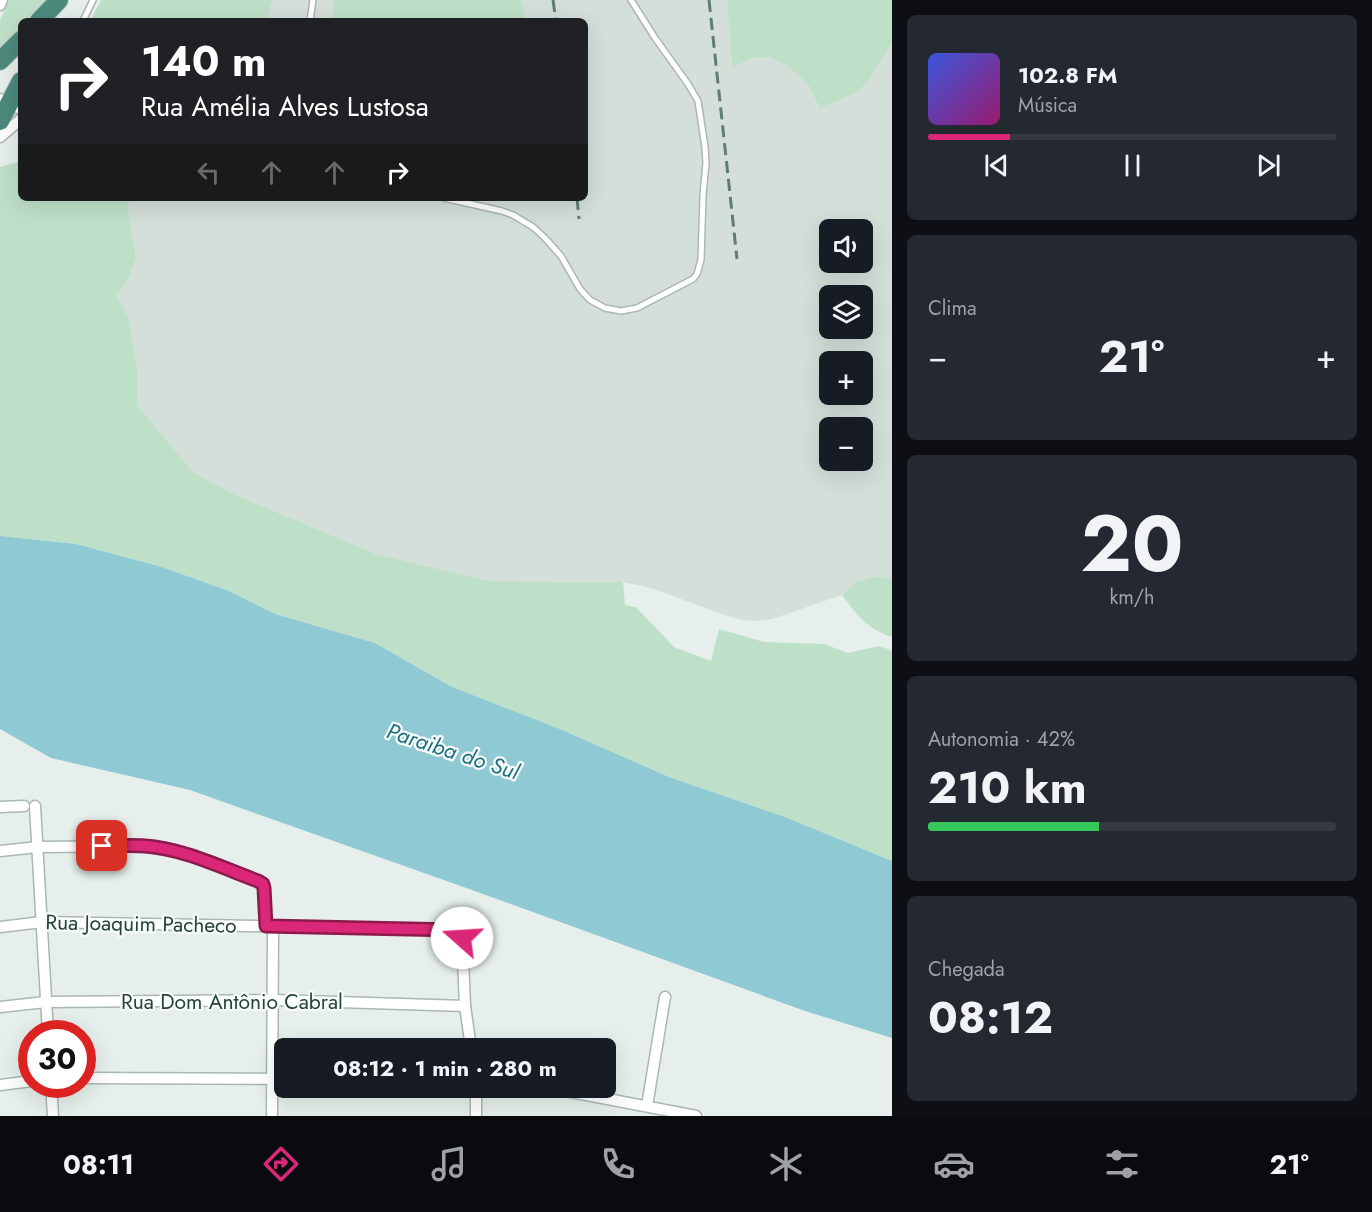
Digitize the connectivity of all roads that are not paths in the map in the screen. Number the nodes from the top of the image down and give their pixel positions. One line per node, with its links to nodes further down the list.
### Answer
1 (2, 0): 7 (street)
2 (59, 0): 8 (highway)
3 (64, 0): 9 (highway)
4 (93, 0): 10 (lane)
5 (313, 0): 11 (lane)
6 (632, 0): 19 (lane)
7 (0, 4)
8 (42, 18)
9 (55, 18)
10 (84, 18)
11 (310, 18)
12 (18, 44): 13 (highway)
13 (6, 60)
14 (18, 86): 15 (highway)
15 (7, 104): 16 (highway)
16 (0, 121)
17 (18, 122): 18 (street)
18 (0, 137)
19 (457, 201)
20 (0, 807): 21 (street)
21 (38, 847): 22 (street); 23 (street); 24 (street)
22 (0, 851)
23 (42, 922): 24 (street, Rua Joaquim Pacheco); 25 (street, Rua Joaquim Pacheco); 28 (street)
24 (269, 926): 27 (street); 29 (street, Rua Joaquim Pacheco)
25 (0, 927)
26 (665, 997): 42 (street)
27 (274, 1000): 28 (street, Rua Dom Antônio Cabral); 29 (street, Rua Dom Antônio Cabral); 32 (street)
28 (46, 1002): 30 (street, Rua Dom Antônio Cabral); 31 (street)
29 (465, 1006): 33 (street)
30 (0, 1007)
31 (47, 1020)
32 (276, 1038)
33 (470, 1038)
34 (96, 1078): 35 (street)
35 (274, 1079)
36 (18, 1082): 37 (street)
37 (0, 1084)
38 (52, 1098): 43 (street)
39 (276, 1098): 44 (street)
40 (476, 1098): 45 (street)
41 (604, 1098): 42 (street)
42 (647, 1106): 46 (street)
43 (53, 1116)
44 (273, 1116)
45 (476, 1116)
46 (696, 1116)

